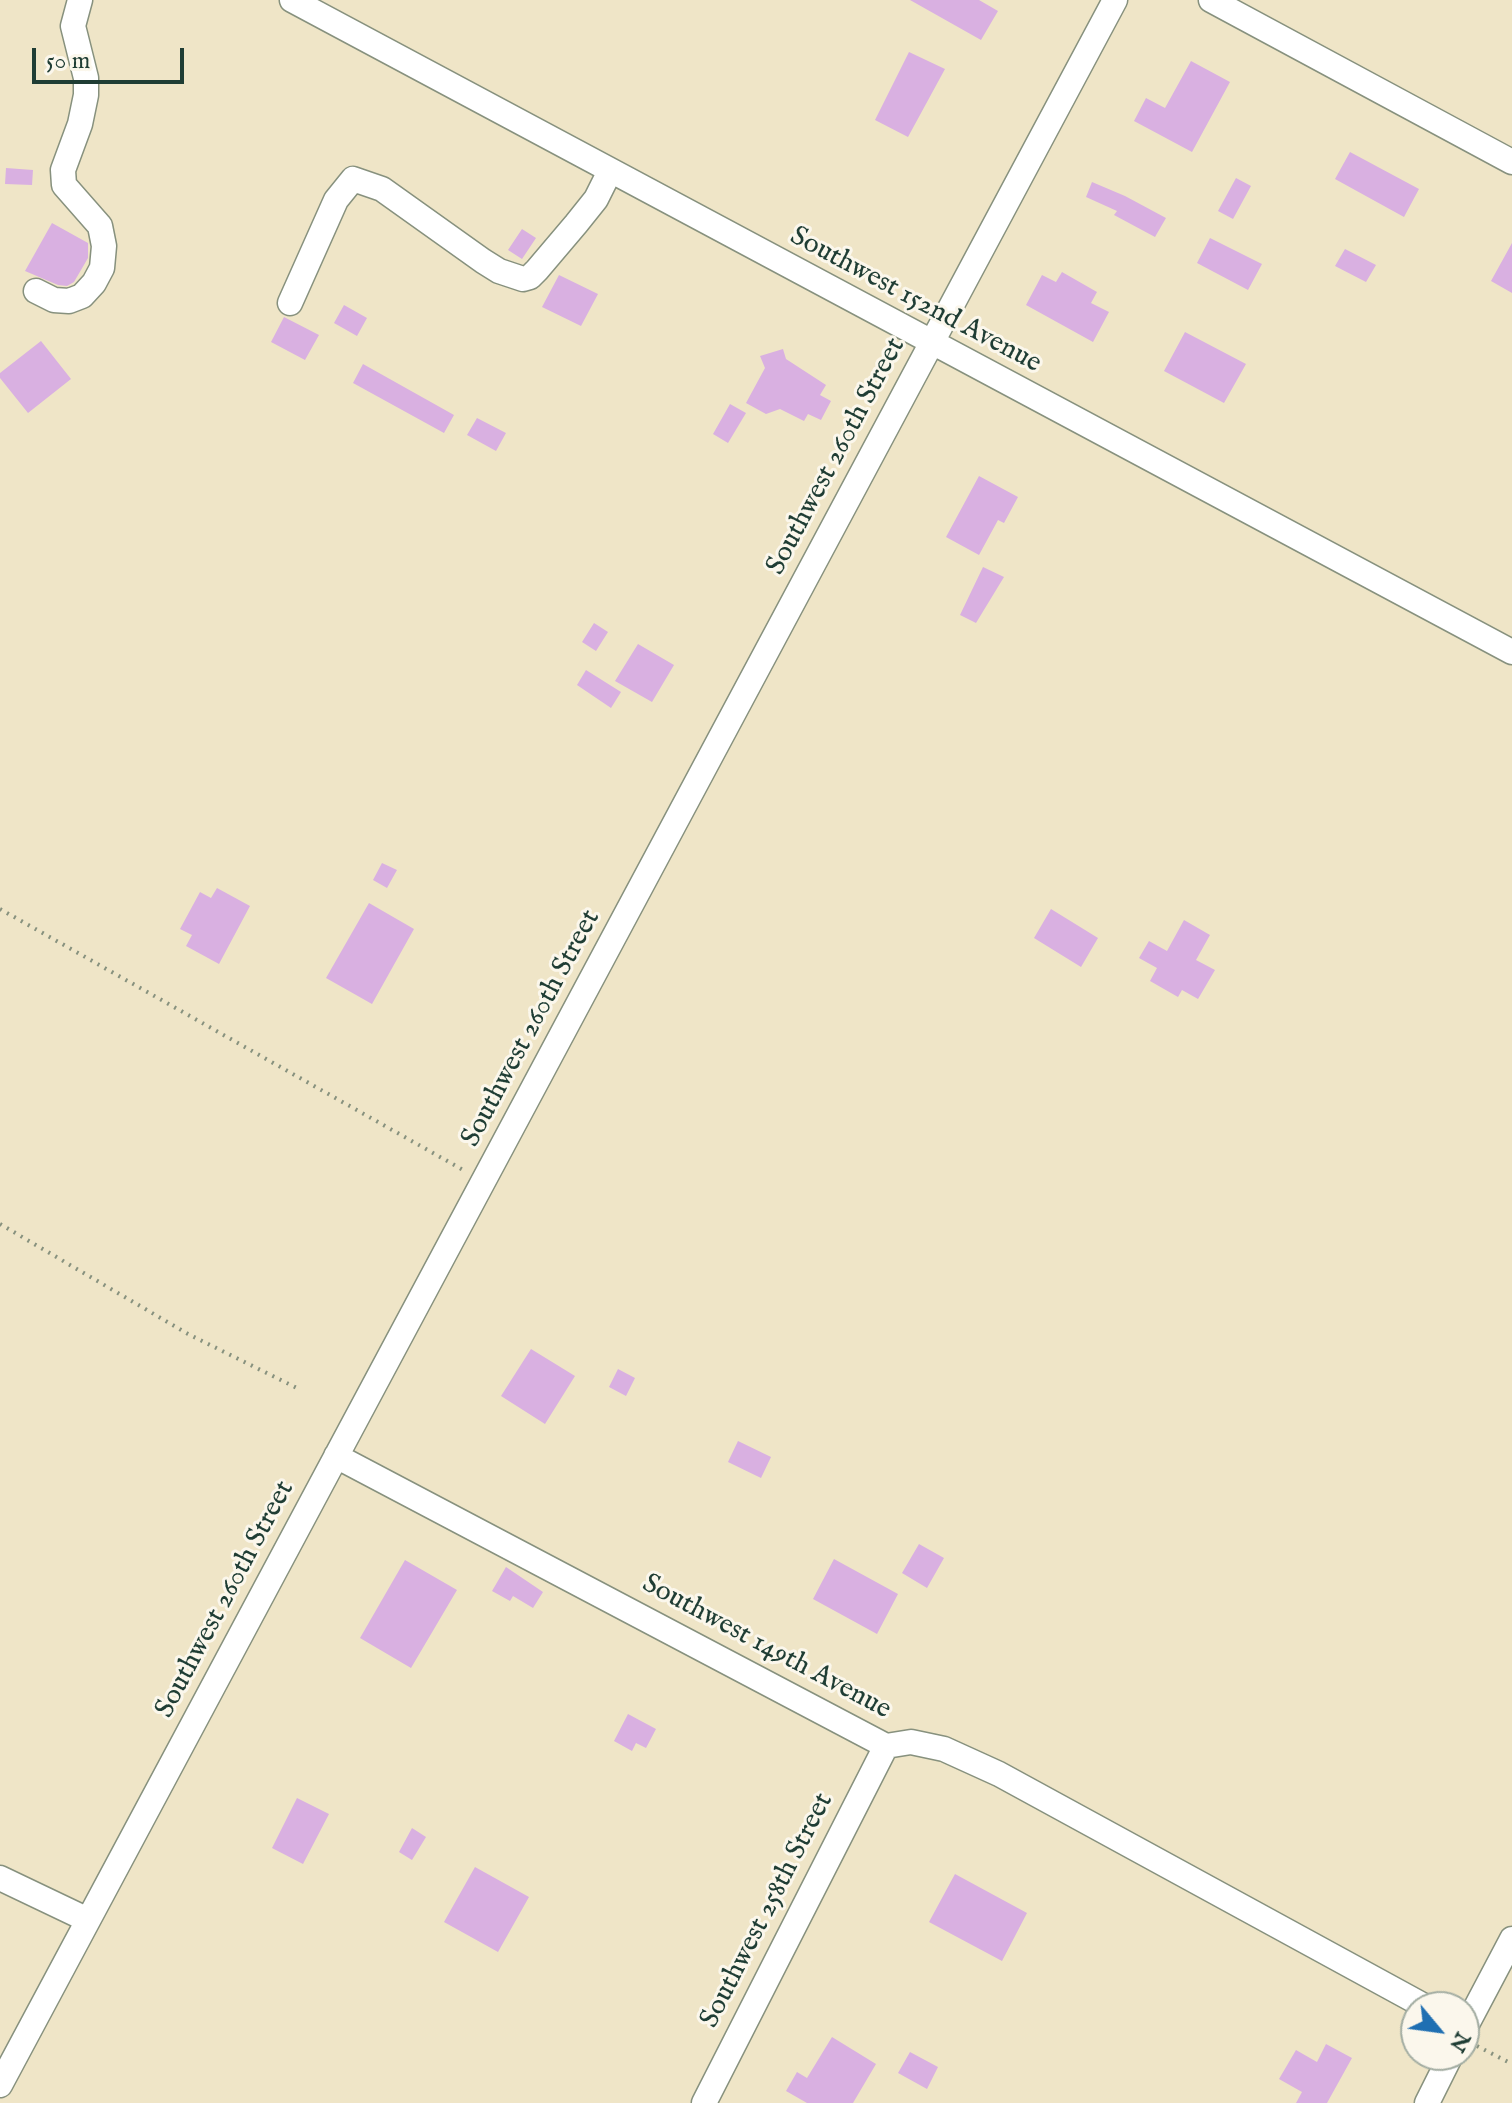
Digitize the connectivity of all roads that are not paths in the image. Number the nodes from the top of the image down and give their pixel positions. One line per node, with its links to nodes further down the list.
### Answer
1 (80, 0): 7 (street)
2 (292, 0): 6 (street, Southwest 152nd Avenue)
3 (1115, 0): 9 (street, Southwest 260th Street)
4 (1211, 0): 5 (street)
5 (1512, 162)
6 (610, 171): 8 (street); 9 (street, Southwest 152nd Avenue)
7 (36, 291)
8 (290, 303)
9 (932, 344): 10 (street, Southwest 152nd Avenue); 11 (street, Southwest 260th Street)
10 (1512, 652)
11 (336, 1456): 12 (street, Southwest 149th Avenue); 14 (street, Southwest 260th Street)
12 (886, 1746): 16 (street, Southwest 149th Avenue); 20 (street, Southwest 258th Street)
13 (0, 1878): 14 (street)
14 (88, 1920): 19 (street, Southwest 260th Street)
15 (1512, 1939): 17 (street)
16 (1400, 1993)
17 (1480, 2006)
18 (1443, 2071): 21 (street)
19 (0, 2085)
20 (704, 2103)
21 (1427, 2103)

